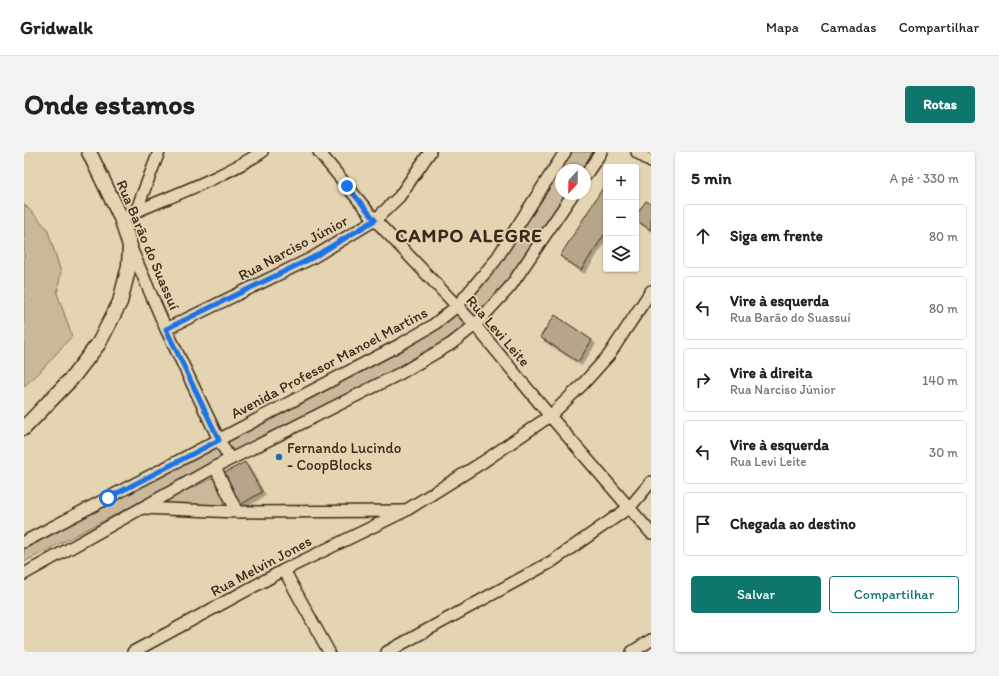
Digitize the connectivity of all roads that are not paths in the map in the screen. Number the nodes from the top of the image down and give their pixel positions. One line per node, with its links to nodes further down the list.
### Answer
1 (89, 152): 13 (main road, Rua Barão do Suassuí)
2 (159, 152): 12 (street)
3 (262, 152): 12 (street)
4 (318, 152): 14 (street, Rua Levi Leite)
5 (430, 152): 14 (street, Rua Narciso Júnior)
6 (565, 152): 17 (street, Avenida Professor Manoel Martins)
7 (601, 152): 10 (street)
8 (637, 152): 9 (street)
9 (651, 162)
10 (591, 167)
11 (569, 200): 18 (street)
12 (136, 211): 13 (street)
13 (121, 218): 15 (main road, Rua Barão do Suassuí)
14 (375, 220): 17 (street, Rua Levi Leite); 19 (street, Rua Narciso Júnior)
15 (130, 246): 19 (street, Rua Barão do Suassuí); 21 (main road)
16 (651, 291): 20 (street, Rua Melvin Jones)
17 (458, 306): 18 (street, Rua Levi Leite); 22 (street, Avenida Professor Manoel Martins)
18 (475, 325): 20 (street, Rua Levi Leite); 23 (street)
19 (166, 329): 22 (street, Rua Barão do Suassuí)
20 (550, 416): 26 (street, Rua Levi Leite); 28 (street, Rua Melvin Jones)
21 (24, 428)
22 (219, 440): 23 (street, Rua Barão do Suassuí); 31 (street, Avenida Professor Manoel Martins)
23 (230, 459): 24 (street)
24 (215, 467): 27 (street); 29 (street)
25 (651, 482): 26 (street)
26 (630, 507): 30 (street, Rua Levi Leite); 37 (street)
27 (142, 508): 29 (street, Rua Melvin Jones); 33 (street)
28 (405, 511): 29 (street, Rua Melvin Jones); 32 (street, Rua Melvin Jones)
29 (237, 512)
30 (651, 533)
31 (24, 542)
32 (284, 570): 35 (street, Rua Melvin Jones); 36 (street)
33 (24, 574)
34 (651, 640): 38 (street)
35 (133, 652)
36 (329, 652)
37 (387, 652)
38 (632, 652)

